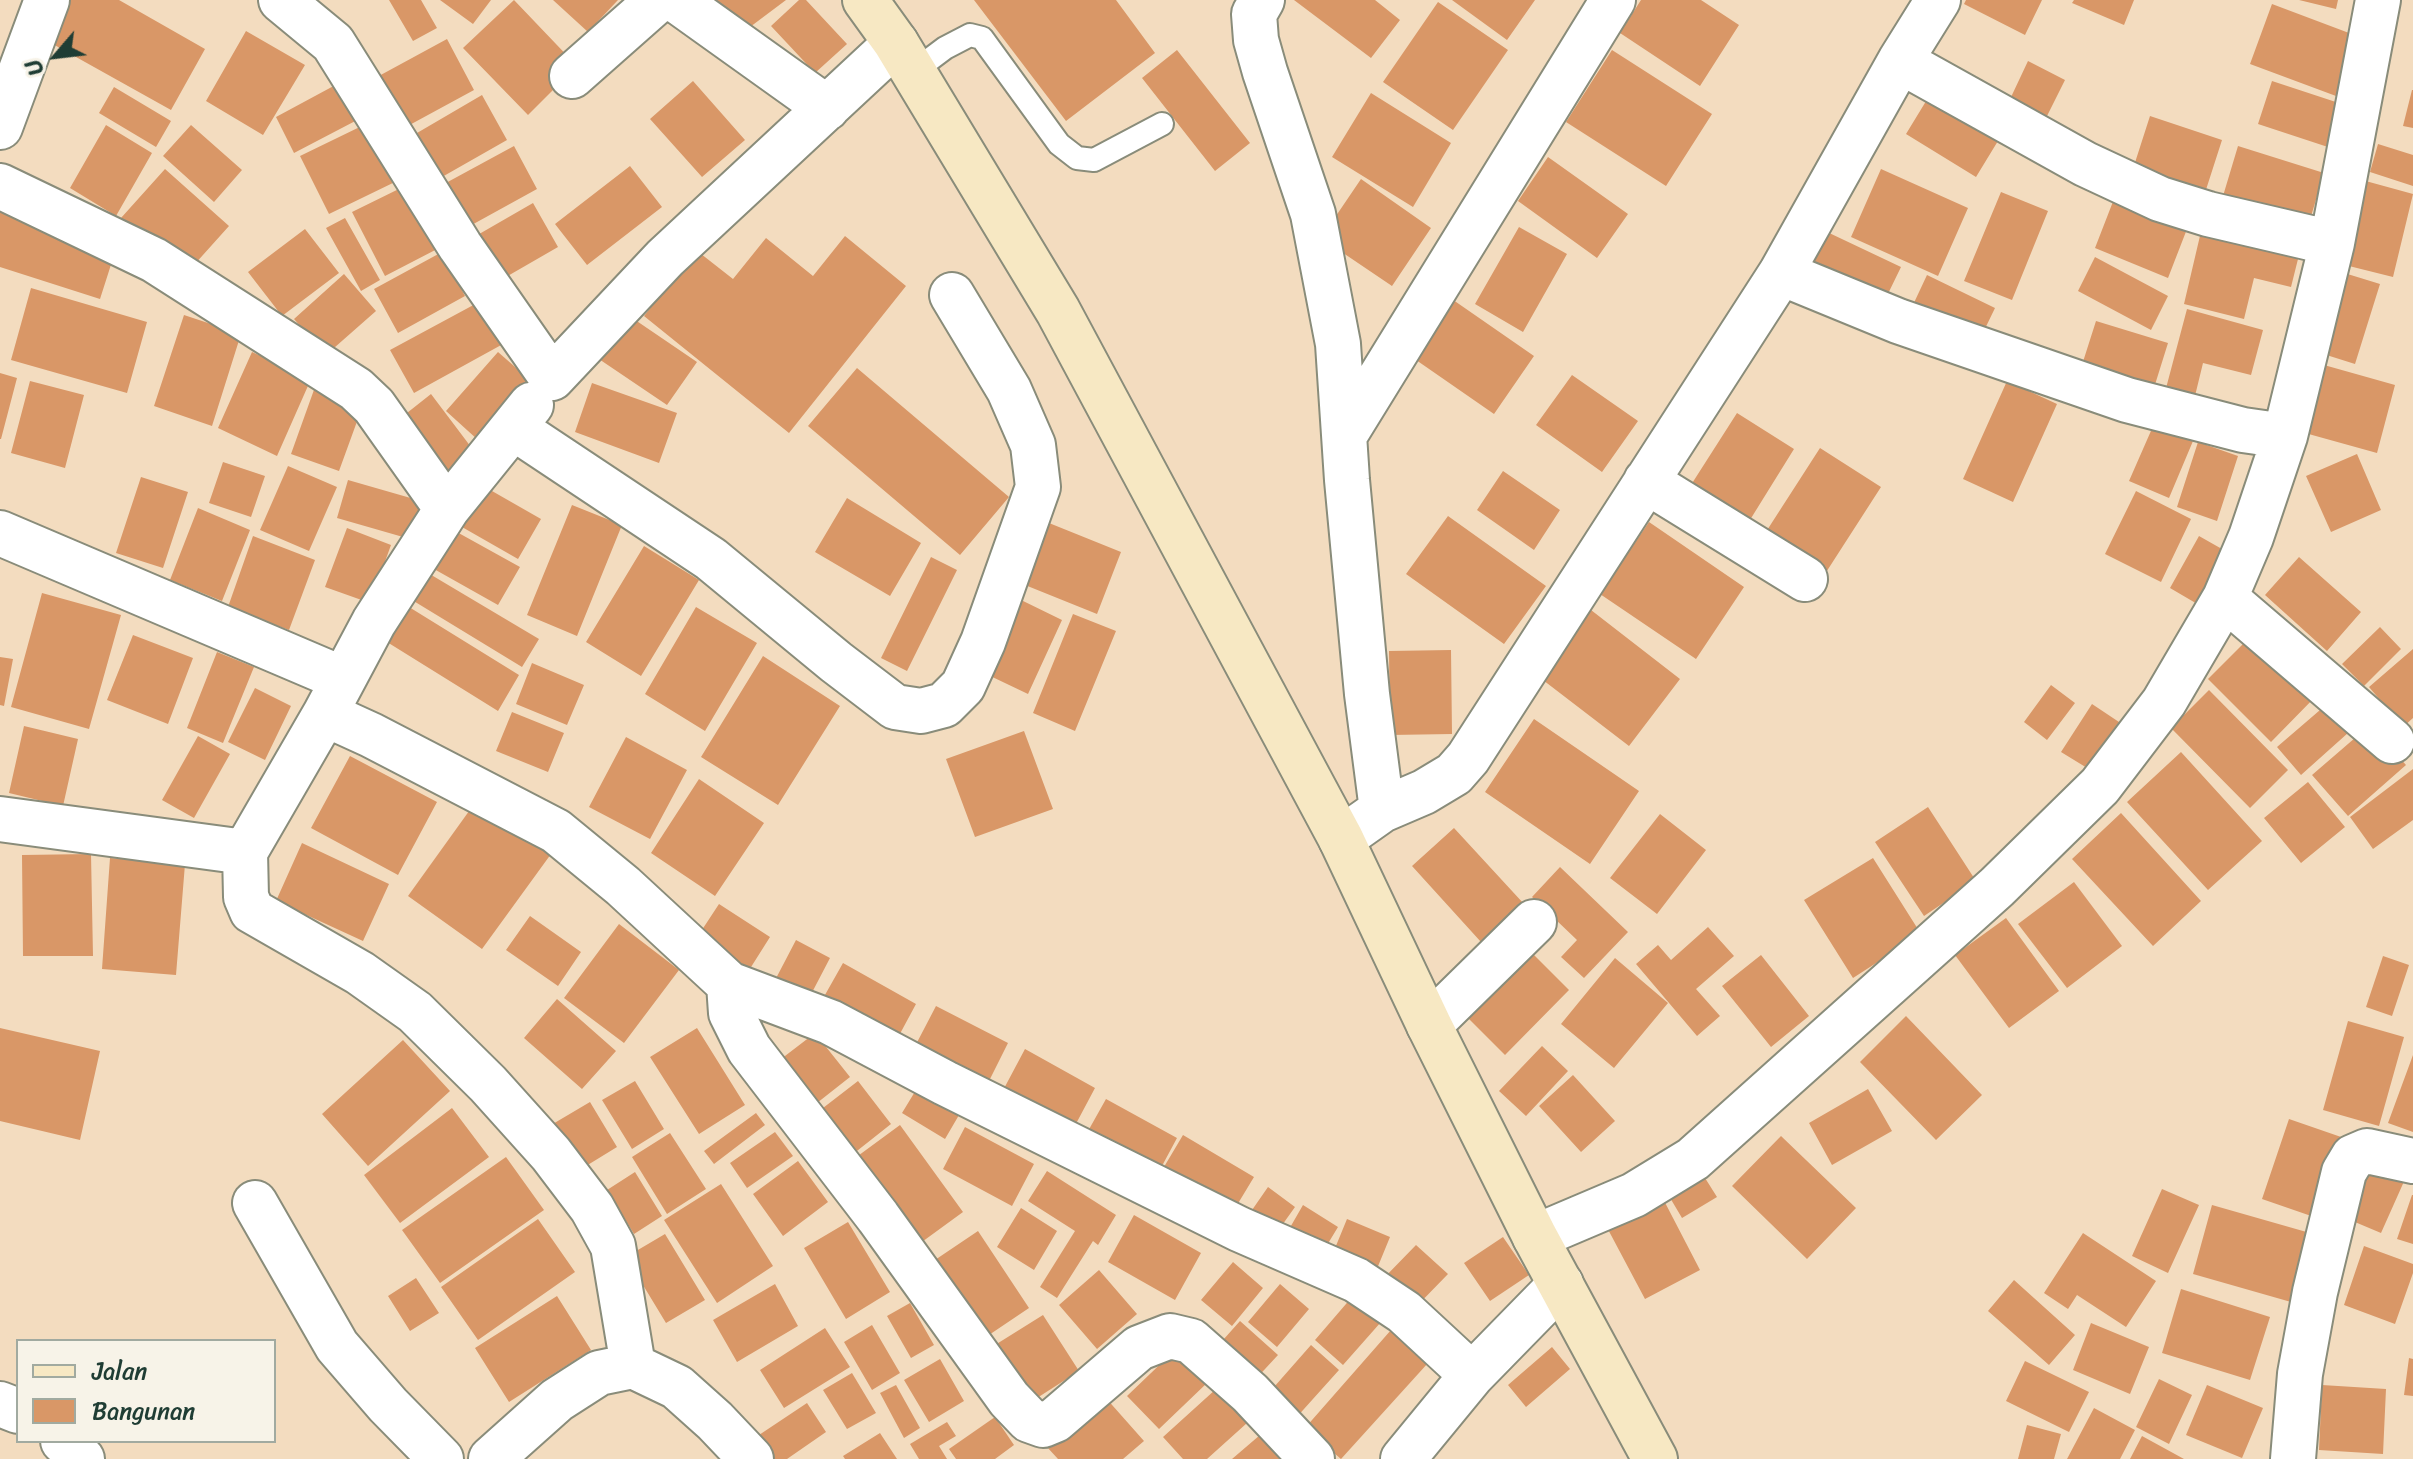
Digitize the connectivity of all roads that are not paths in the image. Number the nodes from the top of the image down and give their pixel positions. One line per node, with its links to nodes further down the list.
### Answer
1 (47, 0): 15 (street)
2 (281, 0): 20 (street)
3 (658, 0): 12 (street)
4 (676, 0): 13 (street)
5 (865, 0): 10 (street)
6 (1262, 0): 22 (street)
7 (1613, 0): 22 (street)
8 (1938, 0): 11 (street)
9 (2378, 0): 17 (street)
10 (905, 58): 13 (street); 14 (lane); 33 (street)
11 (1900, 61): 17 (street); 18 (street)
12 (572, 76)
13 (827, 108): 20 (street)
14 (1162, 124)
15 (0, 127)
16 (0, 186): 25 (street)
17 (2332, 243): 23 (street)
18 (1781, 273): 23 (street); 24 (street)
19 (952, 295): 21 (street)
20 (552, 378): 21 (street)
21 (514, 428): 25 (street)
22 (1346, 433): 31 (street)
23 (2285, 436): 28 (street)
24 (1646, 481): 27 (street); 31 (street)
25 (447, 509): 29 (street)
26 (0, 533): 29 (street)
27 (1805, 579)
28 (2225, 598): 30 (street); 40 (street)
29 (334, 697): 34 (street); 36 (street)
30 (2392, 741)
31 (1382, 810): 33 (street)
32 (0, 819): 34 (street)
33 (1341, 839): 37 (street)
34 (245, 852): 42 (street)
35 (1534, 922): 37 (street)
36 (729, 984): 43 (street); 49 (street)
37 (1429, 1025): 40 (street)
38 (2413, 1161): 52 (street)
39 (255, 1203): 46 (street)
40 (1535, 1237): 41 (street)
41 (1561, 1284): 43 (street); 51 (street)
42 (633, 1366): 47 (street); 48 (street)
43 (1472, 1375): 50 (street)
44 (65, 1443): 45 (street)
45 (82, 1459)
46 (441, 1459)
47 (491, 1459)
48 (751, 1459)
49 (1312, 1459)
50 (1403, 1459)
51 (1655, 1459)
52 (2293, 1459)

